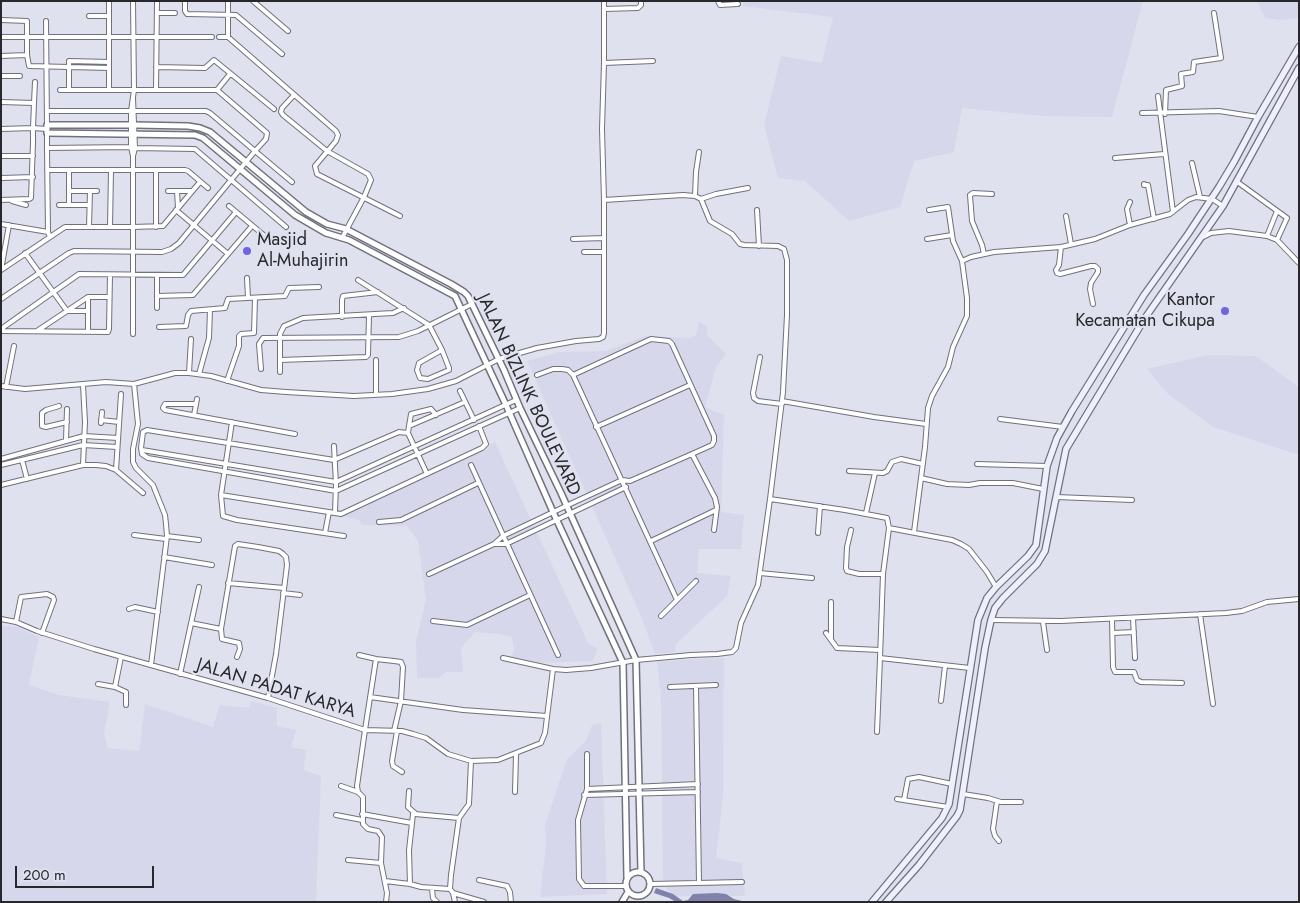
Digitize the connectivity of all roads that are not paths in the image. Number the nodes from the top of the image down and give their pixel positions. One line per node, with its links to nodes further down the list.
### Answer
1 (109, 1): 17 (street)
2 (133, 1): 25 (street)
3 (157, 1): 12 (street)
4 (185, 1): 15 (street)
5 (228, 1): 15 (street)
6 (253, 1): 20 (street)
7 (604, 1): 11 (street)
8 (641, 1): 11 (street)
9 (718, 1): 10 (street)
10 (738, 4)
11 (604, 9): 36 (street)
12 (157, 13): 13 (street); 26 (street)
13 (175, 13)
14 (1214, 13): 60 (street)
15 (228, 14): 29 (street); 31 (street)
16 (89, 16): 17 (street)
17 (109, 16): 24 (street)
18 (1, 20): 22 (street)
19 (46, 21): 23 (street)
20 (288, 31)
21 (1, 37): 22 (street)
22 (28, 37): 23 (street); 33 (street)
23 (47, 37): 24 (street); 37 (street)
24 (109, 37): 25 (street); 35 (street)
25 (133, 37): 26 (street); 49 (street)
26 (157, 37): 27 (street); 38 (street)
27 (212, 37)
28 (219, 37): 29 (street)
29 (228, 37): 52 (street)
30 (1299, 47): 61 (main road)
31 (282, 54)
32 (1, 56): 33 (street)
33 (27, 56): 37 (street)
34 (653, 60): 36 (street)
35 (109, 62): 39 (street); 40 (street)
36 (604, 63): 106 (street)
37 (47, 66): 39 (street); 57 (street)
38 (156, 66): 42 (street); 50 (street)
39 (69, 68): 40 (street); 47 (street)
40 (109, 68): 48 (street)
41 (1299, 68): 87 (main road)
42 (230, 74): 51 (street); 56 (street)
43 (1, 76): 44 (street)
44 (20, 76)
45 (35, 82): 55 (street)
46 (60, 90): 47 (street)
47 (69, 90): 48 (street)
48 (109, 90): 49 (street)
49 (134, 90): 50 (street); 58 (street)
50 (156, 90): 51 (street)
51 (217, 90): 69 (street)
52 (294, 95): 70 (street); 70 (street)
53 (1158, 96): 60 (street)
54 (1, 102): 55 (street)
55 (34, 103): 63 (street)
56 (274, 109)
57 (47, 111): 58 (street); 65 (street)
58 (133, 111): 62 (street); 69 (street)
59 (1142, 113): 60 (street)
60 (1162, 114): 61 (street); 72 (street)
61 (1258, 117): 103 (main road)
62 (133, 125): 65 (street, JALAN BIZLINK BOULEVARD); 66 (street); 76 (street, JALAN BIZLINK BOULEVARD)
63 (33, 128): 64 (street); 65 (street); 74 (street)
64 (1, 129)
65 (47, 129): 66 (street, JALAN BIZLINK BOULEVARD); 68 (street)
66 (133, 134): 67 (street); 78 (street, JALAN BIZLINK BOULEVARD)
67 (133, 147): 68 (street); 82 (street); 86 (street)
68 (47, 148): 79 (street)
69 (255, 151): 76 (street); 89 (street)
70 (327, 151): 101 (street); 101 (street)
71 (699, 152): 100 (street)
72 (1164, 154): 75 (street); 120 (street)
73 (1, 156): 74 (street)
74 (33, 156): 84 (street)
75 (1115, 158)
76 (247, 162): 78 (street); 134 (street, JALAN BIZLINK BOULEVARD)
77 (1192, 163): 102 (street)
78 (241, 168): 86 (street); 139 (street, JALAN BIZLINK BOULEVARD)
79 (47, 170): 80 (street); 135 (street)
80 (69, 170): 81 (street); 93 (street)
81 (111, 170): 82 (street); 130 (street)
82 (133, 170): 83 (street); 131 (street)
83 (156, 170): 88 (street); 132 (street)
84 (33, 177): 85 (street); 105 (street)
85 (1, 178)
86 (232, 180): 126 (street); 133 (street)
87 (1236, 181): 114 (main road); 118 (street)
88 (200, 182): 91 (street); 98 (street)
89 (292, 182)
90 (1144, 184): 123 (street)
91 (208, 188)
92 (748, 188): 107 (street)
93 (69, 191): 94 (street); 111 (street)
94 (90, 191): 95 (street); 112 (street)
95 (97, 191)
96 (168, 191): 97 (street)
97 (177, 191): 98 (street); 115 (street)
98 (192, 191): 115 (street)
99 (992, 194): 155 (street)
100 (695, 196): 106 (street); 107 (street)
101 (364, 197): 121 (street); 134 (street)
102 (1200, 197): 103 (street); 120 (street)
103 (1212, 199): 114 (street); 234 (main road)
104 (1, 200): 105 (street)
105 (9, 200): 109 (street)
106 (604, 200): 140 (street)
107 (701, 200): 148 (street)
108 (1130, 202): 127 (street)
109 (26, 205)
110 (59, 205): 111 (street)
111 (69, 205): 112 (street)
112 (90, 205): 129 (street)
113 (229, 206): 119 (street)
114 (1223, 206): 141 (main road)
115 (177, 209): 126 (street); 132 (street)
116 (757, 210): 148 (street)
117 (929, 210): 136 (street)
118 (1277, 211): 137 (street); 145 (street)
119 (236, 212): 128 (street); 144 (street)
120 (1173, 212): 123 (street)
121 (400, 216)
122 (1066, 216): 147 (street)
123 (1154, 219): 127 (street)
124 (1, 224): 125 (street)
125 (9, 225): 135 (street); 158 (street)
126 (194, 225): 144 (street); 150 (street)
127 (1130, 225): 147 (street)
128 (252, 226): 146 (street); 154 (street)
129 (89, 227): 130 (street); 138 (street)
130 (110, 227): 131 (street)
131 (133, 227): 132 (street); 150 (street)
132 (156, 227)
133 (286, 227)
134 (346, 229): 139 (street); 174 (street, JALAN BIZLINK BOULEVARD)
135 (48, 232): 138 (street)
136 (952, 235): 143 (street); 156 (street)
137 (1267, 236): 141 (street); 145 (street)
138 (50, 237): 153 (street)
139 (342, 238): 179 (street, JALAN BIZLINK BOULEVARD)
140 (604, 238): 142 (street); 152 (street)
141 (1201, 238): 274 (main road)
142 (573, 239)
143 (927, 239)
144 (212, 240): 154 (street); 162 (street)
145 (1277, 240): 157 (street)
146 (272, 242)
147 (1071, 244): 149 (street)
148 (759, 246): 216 (street)
149 (1061, 246): 155 (street); 175 (street)
150 (133, 251): 159 (street); 161 (street)
151 (584, 252): 152 (street)
152 (604, 252): 198 (street)
153 (25, 253): 158 (street); 159 (street)
154 (228, 254): 168 (street)
155 (984, 254): 156 (street)
156 (962, 261): 230 (street)
157 (1299, 263)
158 (1, 270)
159 (40, 273): 167 (street); 173 (street)
160 (110, 275): 161 (street); 167 (street); 170 (street)
161 (133, 275): 162 (street); 189 (street)
162 (156, 275): 168 (street)
163 (248, 278): 171 (street)
164 (358, 280): 166 (street)
165 (319, 286): 172 (street)
166 (378, 292): 177 (street); 183 (street)
167 (54, 293): 180 (street); 186 (street)
168 (157, 296): 176 (street)
169 (88, 297): 170 (street); 180 (street); 181 (street)
170 (109, 297): 188 (street)
171 (248, 298): 172 (street); 178 (street)
172 (255, 298): 206 (street)
173 (1, 299)
174 (472, 304): 179 (street); 198 (street, JALAN BIZLINK BOULEVARD)
175 (1093, 304)
176 (157, 308)
177 (404, 308): 182 (street); 184 (street)
178 (210, 310): 185 (street); 203 (street)
179 (462, 310): 184 (street); 199 (street, JALAN BIZLINK BOULEVARD)
180 (67, 311): 181 (street); 187 (street)
181 (88, 311): 188 (street)
182 (369, 316): 183 (street); 190 (street)
183 (342, 317): 191 (street)
184 (429, 325): 190 (street); 194 (street)
185 (159, 327)
186 (1, 330): 187 (street)
187 (36, 332): 188 (street)
188 (88, 332)
189 (133, 334)
190 (368, 336): 191 (street); 196 (street)
191 (280, 338): 196 (street); 200 (street)
192 (191, 339): 202 (street)
193 (14, 346): 210 (street)
194 (442, 350): 194 (street)
195 (760, 357): 216 (street)
196 (280, 360): 201 (street)
197 (376, 360): 213 (street)
198 (499, 360): 199 (street); 214 (street, JALAN BIZLINK BOULEVARD)
199 (488, 365): 213 (street); 217 (street, JALAN BIZLINK BOULEVARD)
200 (261, 369)
201 (280, 372)
202 (188, 373): 203 (street); 208 (street)
203 (198, 374): 206 (street)
204 (537, 375): 205 (street)
205 (573, 375): 209 (street); 233 (street)
206 (228, 381): 213 (street)
207 (83, 384): 208 (street); 210 (street); 237 (street)
208 (134, 384): 296 (street)
209 (690, 385): 233 (street); 246 (street)
210 (4, 386)
211 (460, 391): 215 (street)
212 (121, 394): 228 (street)
213 (376, 394)
214 (516, 400): 217 (street); 219 (street, JALAN BIZLINK BOULEVARD)
215 (465, 402): 224 (street); 226 (street)
216 (782, 402): 230 (street); 275 (street)
217 (506, 405): 222 (street, JALAN BIZLINK BOULEVARD); 226 (street)
218 (59, 406): 227 (street)
219 (520, 408): 222 (street); 277 (street, JALAN BIZLINK BOULEVARD)
220 (67, 409): 227 (street)
221 (102, 412): 228 (street)
222 (510, 413): 232 (street); 281 (street, JALAN BIZLINK BOULEVARD)
223 (194, 415): 223 (street); 229 (street)
224 (436, 415): 231 (street); 231 (street)
225 (1000, 419): 234 (street)
226 (474, 420): 245 (street)
227 (67, 422): 239 (street)
228 (119, 422): 238 (street)
229 (232, 422): 236 (street); 240 (street)
230 (926, 424): 252 (street)
231 (410, 426): 235 (street)
232 (479, 426): 245 (street); 262 (street)
233 (596, 427): 265 (street)
234 (1063, 427): 257 (main road)
235 (408, 433): 245 (street); 250 (street)
236 (295, 434)
237 (84, 436): 238 (street); 239 (street); 241 (street)
238 (118, 438): 243 (street)
239 (66, 440): 247 (street)
240 (230, 443): 244 (street); 250 (street); 258 (street)
241 (83, 446): 243 (street); 249 (street); 255 (street)
242 (334, 446): 250 (street)
243 (117, 447): 259 (street)
244 (142, 450): 258 (street); 258 (street)
245 (417, 451): 262 (street); 269 (street); 269 (street)
246 (692, 454): 266 (street); 279 (street)
247 (15, 456): 248 (street); 251 (street)
248 (1, 459)
249 (22, 460): 251 (street); 264 (street)
250 (334, 460): 269 (street)
251 (16, 462): 254 (street)
252 (923, 464): 261 (street); 263 (street)
253 (977, 464): 257 (street)
254 (1, 465)
255 (83, 465): 259 (street); 264 (street)
256 (471, 465): 267 (street)
257 (1047, 466): 271 (main road)
258 (226, 468): 269 (street); 269 (street); 273 (street)
259 (116, 470): 272 (street)
260 (849, 470): 261 (street)
261 (875, 473): 284 (street)
262 (427, 474): 282 (street)
263 (921, 478): 271 (street); 290 (street)
264 (27, 479): 268 (street)
265 (622, 480): 266 (street); 270 (street); 277 (street)
266 (630, 481): 270 (street)
267 (478, 483): 286 (street); 295 (street)
268 (1, 485)
269 (336, 486): 282 (street)
270 (626, 487): 283 (street); 298 (street)
271 (1043, 488): 310 (main road)
272 (143, 493)
273 (221, 495): 280 (street); 291 (street)
274 (1056, 497): 276 (street); 325 (main road)
275 (770, 499): 278 (street); 303 (street)
276 (1132, 500)
277 (566, 506): 281 (street); 283 (street, JALAN BIZLINK BOULEVARD)
278 (820, 506): 284 (street); 292 (street)
279 (716, 510): 288 (street); 298 (street)
280 (329, 512): 282 (street); 291 (street)
281 (553, 512): 285 (street, JALAN BIZLINK BOULEVARD); 295 (street)
282 (335, 513)
283 (569, 513): 285 (street); 336 (street, JALAN BIZLINK BOULEVARD)
284 (866, 513): 287 (street)
285 (556, 519): 300 (street); 337 (street, JALAN BIZLINK BOULEVARD)
286 (380, 522)
287 (890, 528): 290 (street); 305 (street)
288 (714, 530)
289 (851, 530): 305 (street)
290 (914, 532): 310 (street)
291 (325, 533): 294 (street)
292 (818, 533)
293 (134, 535): 296 (street)
294 (344, 536)
295 (503, 536): 299 (street); 300 (street)
296 (167, 537): 297 (street); 301 (street)
297 (199, 540)
298 (651, 541): 316 (street)
299 (494, 544): 300 (street); 304 (street)
300 (506, 544): 314 (street)
301 (164, 557): 302 (street); 319 (street)
302 (212, 565)
303 (760, 573): 306 (street); 348 (street)
304 (429, 574)
305 (883, 574): 338 (street)
306 (812, 578)
307 (696, 581): 316 (street)
308 (228, 584): 311 (street); 311 (street); 330 (street)
309 (199, 587): 328 (street)
310 (996, 587): 352 (main road)
311 (284, 588): 312 (street)
312 (283, 593): 313 (street); 365 (street)
313 (300, 595)
314 (530, 595): 326 (street); 341 (street)
315 (1299, 599): 320 (street)
316 (677, 600): 321 (street)
317 (831, 602): 335 (street)
318 (128, 609): 319 (street)
319 (158, 612): 350 (street)
320 (1200, 614): 322 (street); 369 (street)
321 (661, 616)
322 (1133, 618): 324 (street); 332 (street)
323 (1, 619): 327 (street, JALAN PADAT KARYA)
324 (1112, 619): 329 (street); 334 (street)
325 (991, 620): 329 (street); 366 (main road)
326 (433, 621)
327 (16, 622): 331 (street, JALAN PADAT KARYA); 331 (street)
328 (191, 622): 330 (street); 354 (street)
329 (1043, 622): 339 (street)
330 (221, 629): 343 (street)
331 (42, 632): 342 (street, JALAN PADAT KARYA)
332 (1134, 632): 334 (street); 346 (street)
333 (826, 633): 335 (street)
334 (1113, 633): 357 (street)
335 (832, 641): 338 (street)
336 (628, 643): 337 (street); 348 (street, JALAN BIZLINK BOULEVARD)
337 (618, 648): 349 (street, JALAN BIZLINK BOULEVARD)
338 (880, 650): 345 (street)
339 (1047, 650)
340 (359, 655): 347 (street)
341 (558, 655)
342 (121, 656): 350 (street, JALAN PADAT KARYA); 361 (street)
343 (237, 658)
344 (503, 658): 353 (street)
345 (880, 658): 351 (street); 374 (street)
346 (1135, 658)
347 (376, 659): 364 (street); 367 (street)
348 (636, 660): 349 (street); 355 (street, JALAN BIZLINK BOULEVARD)
349 (623, 663): 353 (street); 356 (street, JALAN BIZLINK BOULEVARD)
350 (151, 665): 354 (street, JALAN PADAT KARYA)
351 (944, 666): 352 (street); 368 (street)
352 (970, 668): 363 (main road)
353 (553, 669): 371 (street)
354 (180, 674): 365 (street, JALAN PADAT KARYA)
355 (637, 676): 356 (street); 382 (street, JALAN BIZLINK BOULEVARD)
356 (624, 677): 385 (street, JALAN BIZLINK BOULEVARD)
357 (1182, 683)
358 (98, 684): 361 (street)
359 (716, 685): 360 (street)
360 (696, 686): 362 (street); 379 (street)
361 (115, 687): 370 (street)
362 (670, 687)
363 (967, 696): 366 (main road); 380 (main road)
364 (370, 697): 367 (street); 372 (street)
365 (268, 698): 372 (street, JALAN PADAT KARYA)
366 (977, 698): 390 (main road)
367 (402, 701): 371 (street); 373 (street)
368 (941, 701)
369 (1213, 704)
370 (126, 705)
371 (547, 716): 375 (street)
372 (365, 730): 373 (street); 386 (street, JALAN PADAT KARYA)
373 (396, 731): 377 (street); 378 (street)
374 (877, 732)
375 (516, 754): 377 (street); 387 (street)
376 (587, 754): 383 (street)
377 (471, 761): 400 (street)
378 (402, 772)
379 (698, 784): 382 (street); 388 (street)
380 (952, 784): 393 (street); 396 (main road)
381 (340, 786): 386 (street)
382 (639, 787): 385 (street); 389 (street, JALAN BIZLINK BOULEVARD)
383 (587, 789): 385 (street); 391 (street)
384 (409, 791): 398 (street)
385 (626, 791): 389 (street); 391 (street); 407 (street, JALAN BIZLINK BOULEVARD)
386 (358, 792): 397 (street, JALAN PADAT KARYA)
387 (515, 792)
388 (698, 792): 389 (street); 411 (street)
389 (640, 794): 406 (street, JALAN BIZLINK BOULEVARD)
390 (963, 794): 394 (street); 426 (main road)
391 (584, 796): 415 (street)
392 (896, 799): 393 (street)
393 (904, 800): 396 (street)
394 (997, 801): 395 (street); 403 (street)
395 (1021, 802)
396 (948, 807): 425 (main road)
397 (362, 814): 401 (street, JALAN PADAT KARYA); 402 (street)
398 (416, 814): 400 (street); 402 (street)
399 (336, 815): 401 (street)
400 (459, 818): 416 (street)
401 (362, 820): 405 (street)
402 (412, 823): 412 (street)
403 (999, 841)
404 (348, 860): 405 (street)
405 (381, 863): 409 (street)
406 (641, 872): 407 (street); 413 (street)
407 (627, 878): 415 (street)
408 (479, 880): 422 (street)
409 (386, 881): 412 (street); 418 (street)
410 (742, 882): 411 (street)
411 (699, 883): 413 (street)
412 (410, 884): 414 (street)
413 (650, 884): 417 (street)
414 (432, 889): 416 (street); 419 (street)
415 (627, 889): 417 (street); 423 (street)
416 (452, 891): 420 (street); 421 (street)
417 (637, 896): 424 (street)
418 (386, 902)
419 (437, 902)
420 (455, 902)
421 (484, 902)
422 (510, 902)
423 (622, 902)
424 (634, 902)
425 (872, 902)
426 (886, 902)

